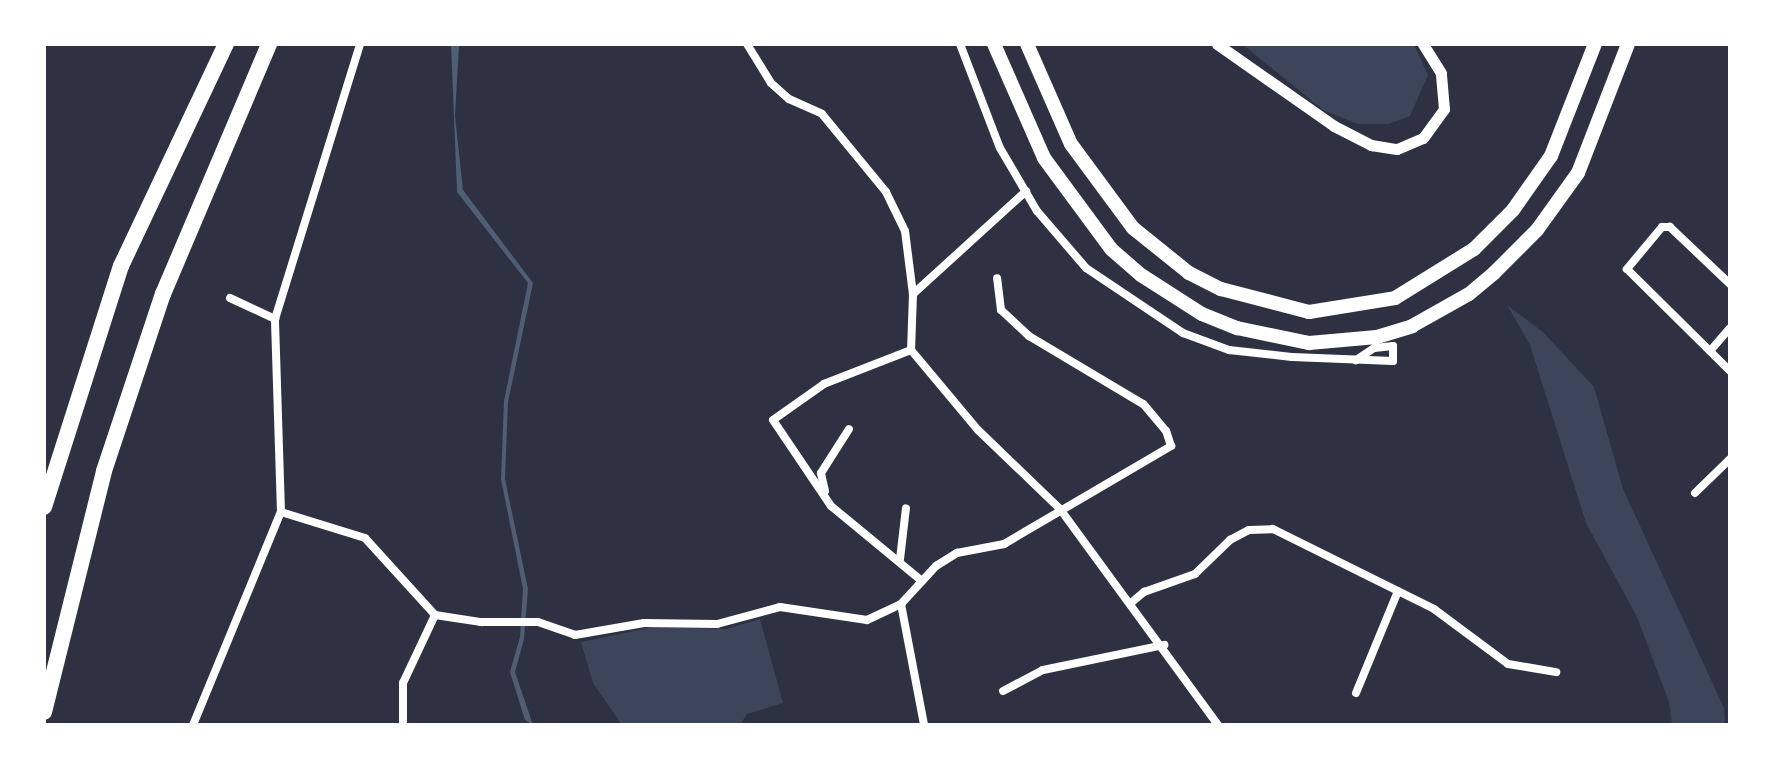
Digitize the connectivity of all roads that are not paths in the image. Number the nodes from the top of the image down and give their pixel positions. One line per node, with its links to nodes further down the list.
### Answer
1 (226, 44): 27 (highway)
2 (269, 44): 41 (highway)
3 (360, 44): 17 (street)
4 (747, 44): 15 (street)
5 (960, 44): 12 (street)
6 (994, 44): 11 (main road)
7 (1027, 44): 10 (main road)
8 (1217, 44): 9 (street)
9 (1423, 44)
10 (1595, 44)
11 (1628, 44)
12 (1026, 191): 15 (street); 21 (street)
13 (997, 278): 29 (street)
14 (1730, 284): 20 (street)
15 (913, 294): 19 (street)
16 (230, 298): 17 (street)
17 (275, 319): 30 (street)
18 (1730, 328): 20 (street)
19 (911, 350): 26 (street); 29 (street)
20 (1710, 351): 22 (street)
21 (1356, 360)
22 (1730, 371)
23 (849, 429): 26 (street)
24 (1730, 459): 25 (street)
25 (1695, 493)
26 (831, 506): 31 (street)
27 (44, 507)
28 (906, 508): 31 (street)
29 (1060, 509): 32 (street); 34 (street)
30 (281, 512): 36 (street); 42 (street)
31 (900, 559): 32 (street)
32 (922, 581): 35 (street)
33 (1398, 591): 34 (street); 38 (street); 40 (street)
34 (1132, 602): 37 (street)
35 (901, 604): 36 (street); 44 (street)
36 (435, 615): 43 (street)
37 (1164, 645): 39 (street); 45 (street)
38 (1556, 672)
39 (1003, 691)
40 (1356, 693)
41 (44, 712)
42 (193, 725)
43 (403, 725)
44 (924, 725)
45 (1218, 725)

